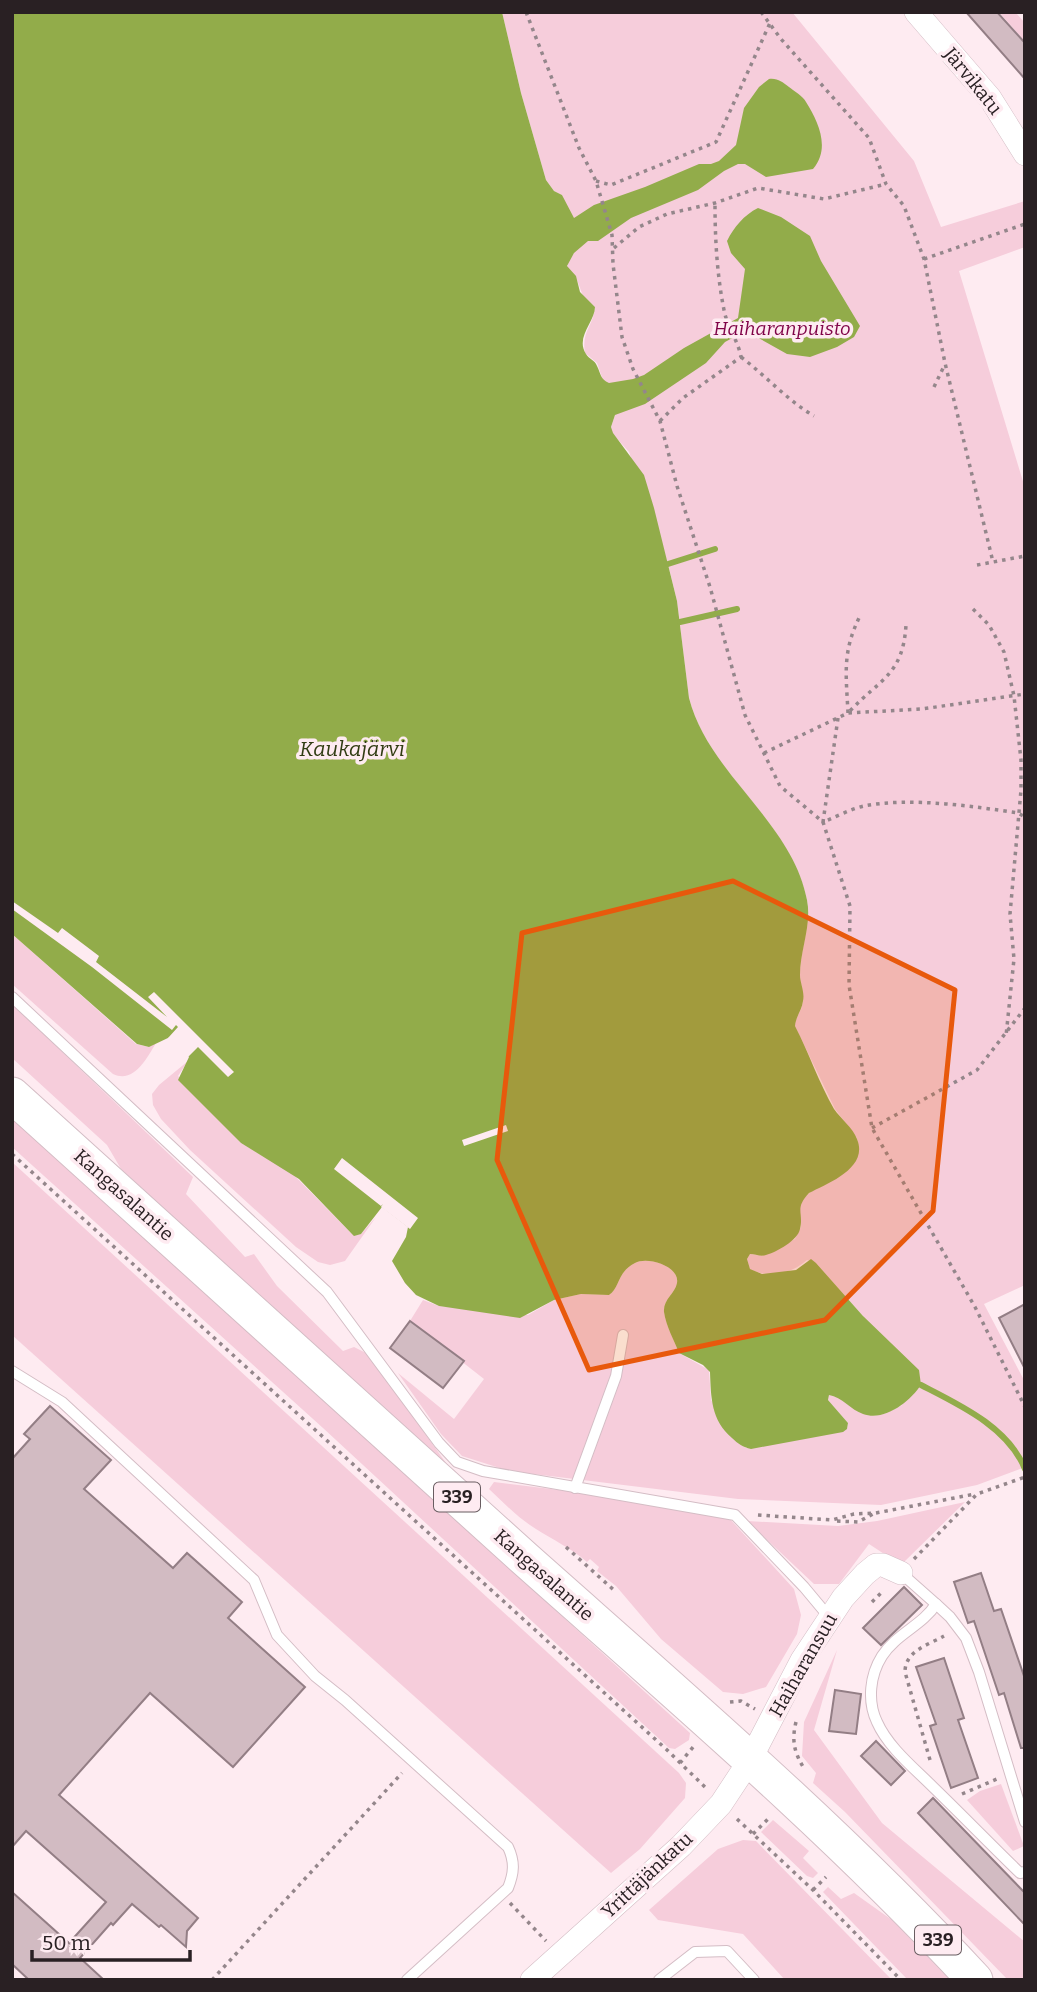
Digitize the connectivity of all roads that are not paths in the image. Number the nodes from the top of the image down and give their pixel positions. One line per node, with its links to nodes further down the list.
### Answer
1 (916, 12): 2 (street, Järvikatu)
2 (1025, 154)
3 (12, 997): 7 (lane)
4 (12, 1094): 11 (main road, Kangasalantie / 339)
5 (623, 1335): 7 (lane)
6 (12, 1371): 14 (lane)
7 (575, 1488): 10 (lane)
8 (901, 1573): 9 (lane); 10 (street, Haiharansuu)
9 (936, 1604): 12 (lane); 13 (lane)
10 (828, 1617): 11 (street, Haiharansuu)
11 (750, 1760): 15 (street, Yrittäjänkatu); 18 (main road, Kangasalantie / 339)
12 (1025, 1822)
13 (1025, 1872)
14 (407, 1980)
15 (532, 1980)
16 (660, 1980): 17 (lane)
17 (754, 1980)
18 (975, 1980)

